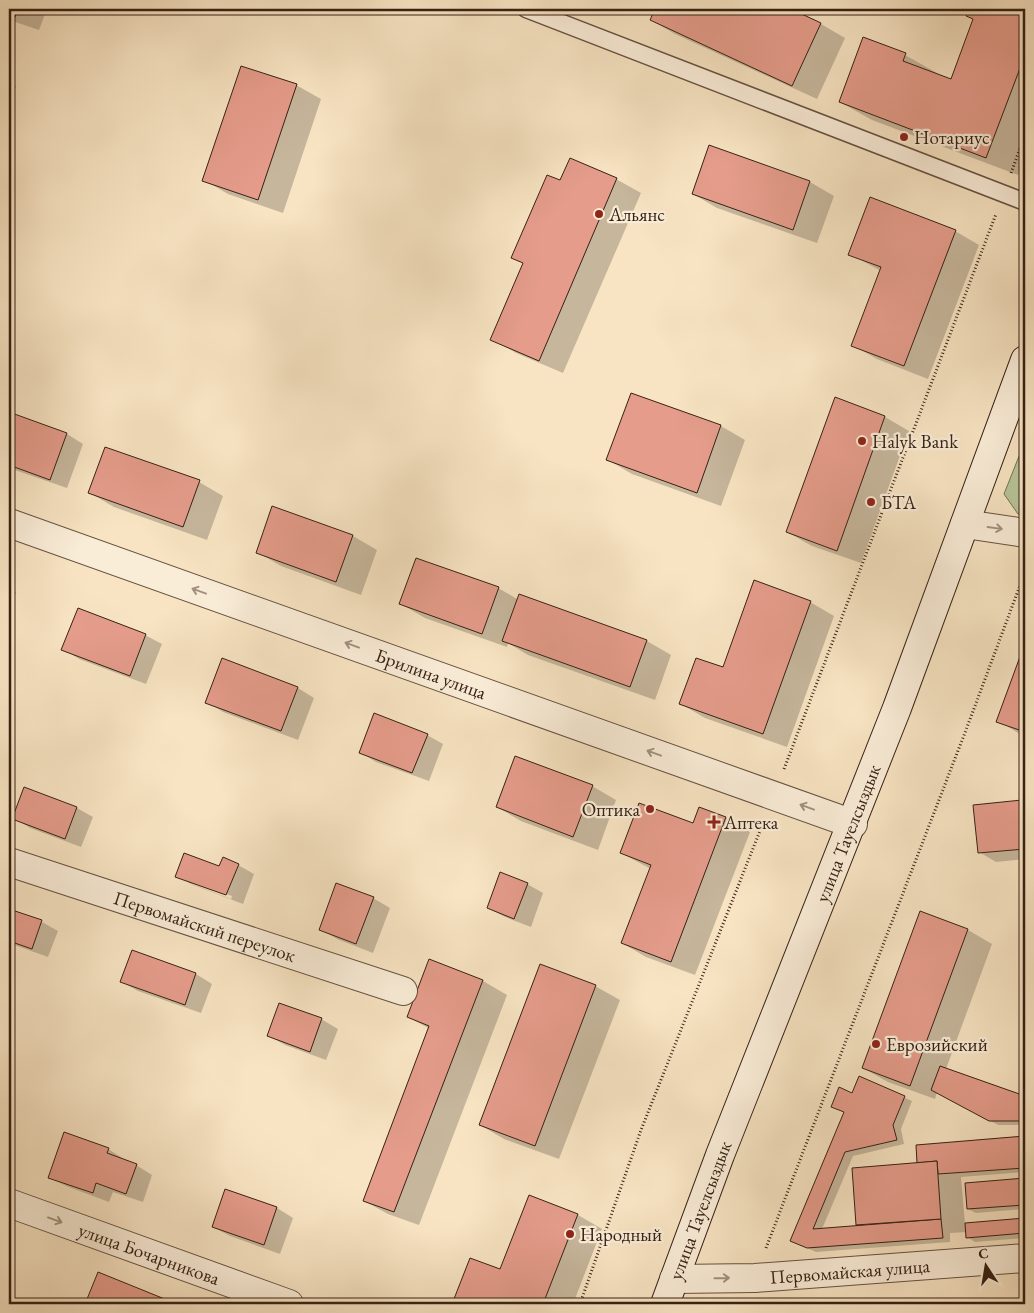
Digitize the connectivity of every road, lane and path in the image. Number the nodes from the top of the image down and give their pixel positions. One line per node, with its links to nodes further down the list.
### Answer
1 (526, 9): 3 (lane)
2 (1025, 135): 3 (path)
3 (1003, 194): 4 (lane); 10 (path)
4 (1025, 202)
5 (1025, 360): 7 (street, улица Тауелсыздык)
6 (9, 523): 10 (street, Брилина улица, one-way to 6)
7 (965, 524): 8 (street, one-way to 8); 11 (street, улица Тауелсыздык)
8 (1025, 533)
9 (1025, 572): 16 (path)
10 (774, 796): 11 (street, Брилина улица, one-way to 10); 19 (path)
11 (853, 824): 17 (street, улица Тауелсыздык)
12 (9, 862): 13 (street, Первомайский переулок)
13 (403, 991)
14 (9, 1203): 18 (street, улица Бочарникова, one-way to 18)
15 (1025, 1258): 16 (street, Первомайская улица)
16 (755, 1278): 17 (street, Первомайская улица, one-way to 16)
17 (674, 1279): 20 (street, улица Тауелсыздык)
18 (289, 1304)
19 (580, 1304)
20 (665, 1304)

